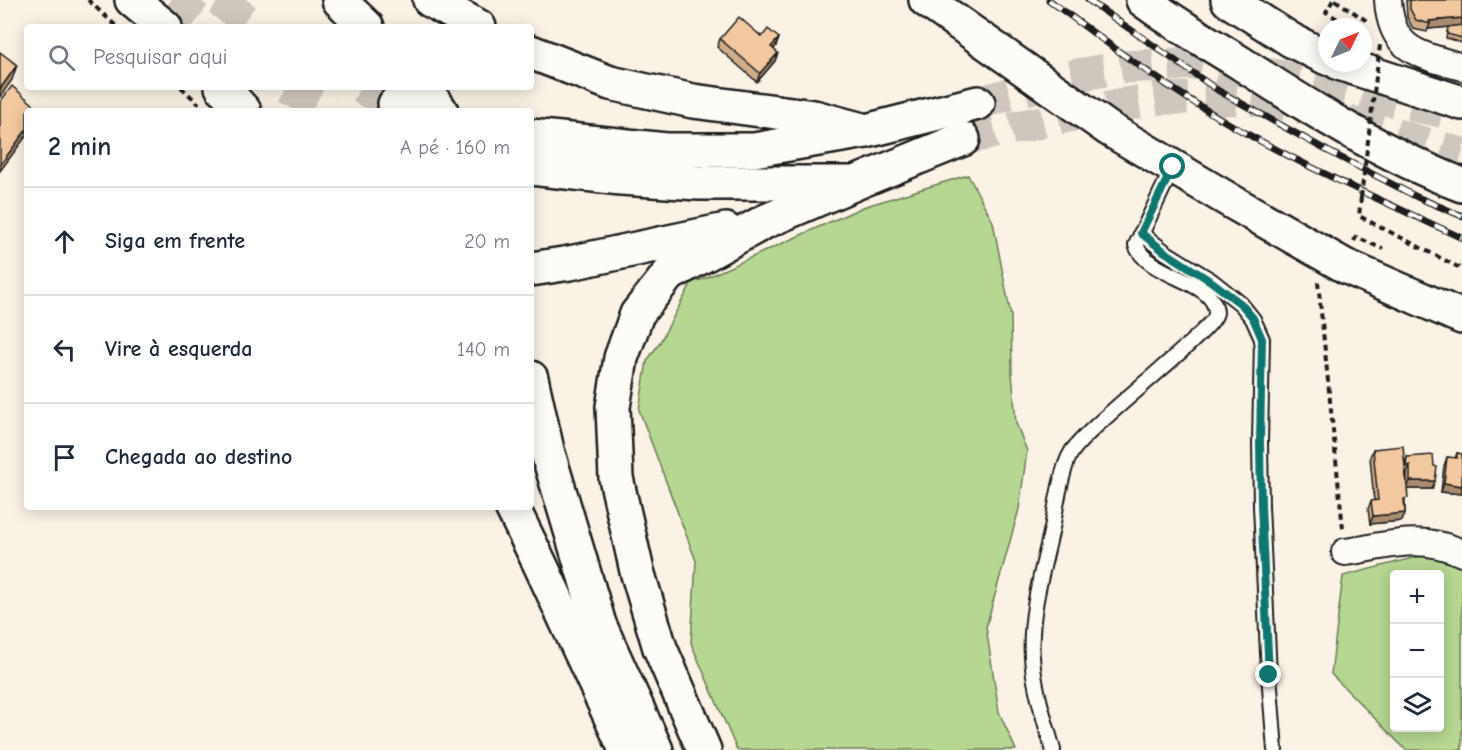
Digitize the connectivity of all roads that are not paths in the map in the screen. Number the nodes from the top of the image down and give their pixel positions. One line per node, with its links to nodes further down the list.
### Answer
1 (132, 0): 8 (main road)
2 (339, 0): 9 (main road)
3 (430, 0): 10 (main road)
4 (926, 0): 24 (main road)
5 (1143, 0): 27 (main road)
6 (1228, 0): 12 (main road)
7 (1388, 0): 13 (street)
8 (161, 24)
9 (364, 24)
10 (474, 24)
11 (534, 53): 21 (main road)
12 (1318, 54)
13 (1462, 67)
14 (1367, 72): 17 (main road)
15 (225, 90): 19 (main road)
16 (425, 90): 20 (main road)
17 (1462, 103)
18 (978, 104): 21 (main road)
19 (241, 108)
20 (439, 108)
21 (866, 131): 22 (main road)
22 (534, 136)
23 (963, 139): 26 (main road)
24 (1173, 167): 29 (lane); 31 (main road)
25 (534, 168): 26 (main road)
26 (855, 183): 28 (main road)
27 (1462, 186)
28 (764, 222): 30 (main road); 38 (main road)
29 (1141, 233): 39 (lane); 40 (lane)
30 (534, 269)
31 (1462, 316)
32 (534, 392): 37 (main road)
33 (513, 510): 36 (main road)
34 (1345, 552): 35 (street)
35 (1462, 553)
36 (626, 750)
37 (656, 750)
38 (704, 750)
39 (1053, 750)
40 (1275, 750)

